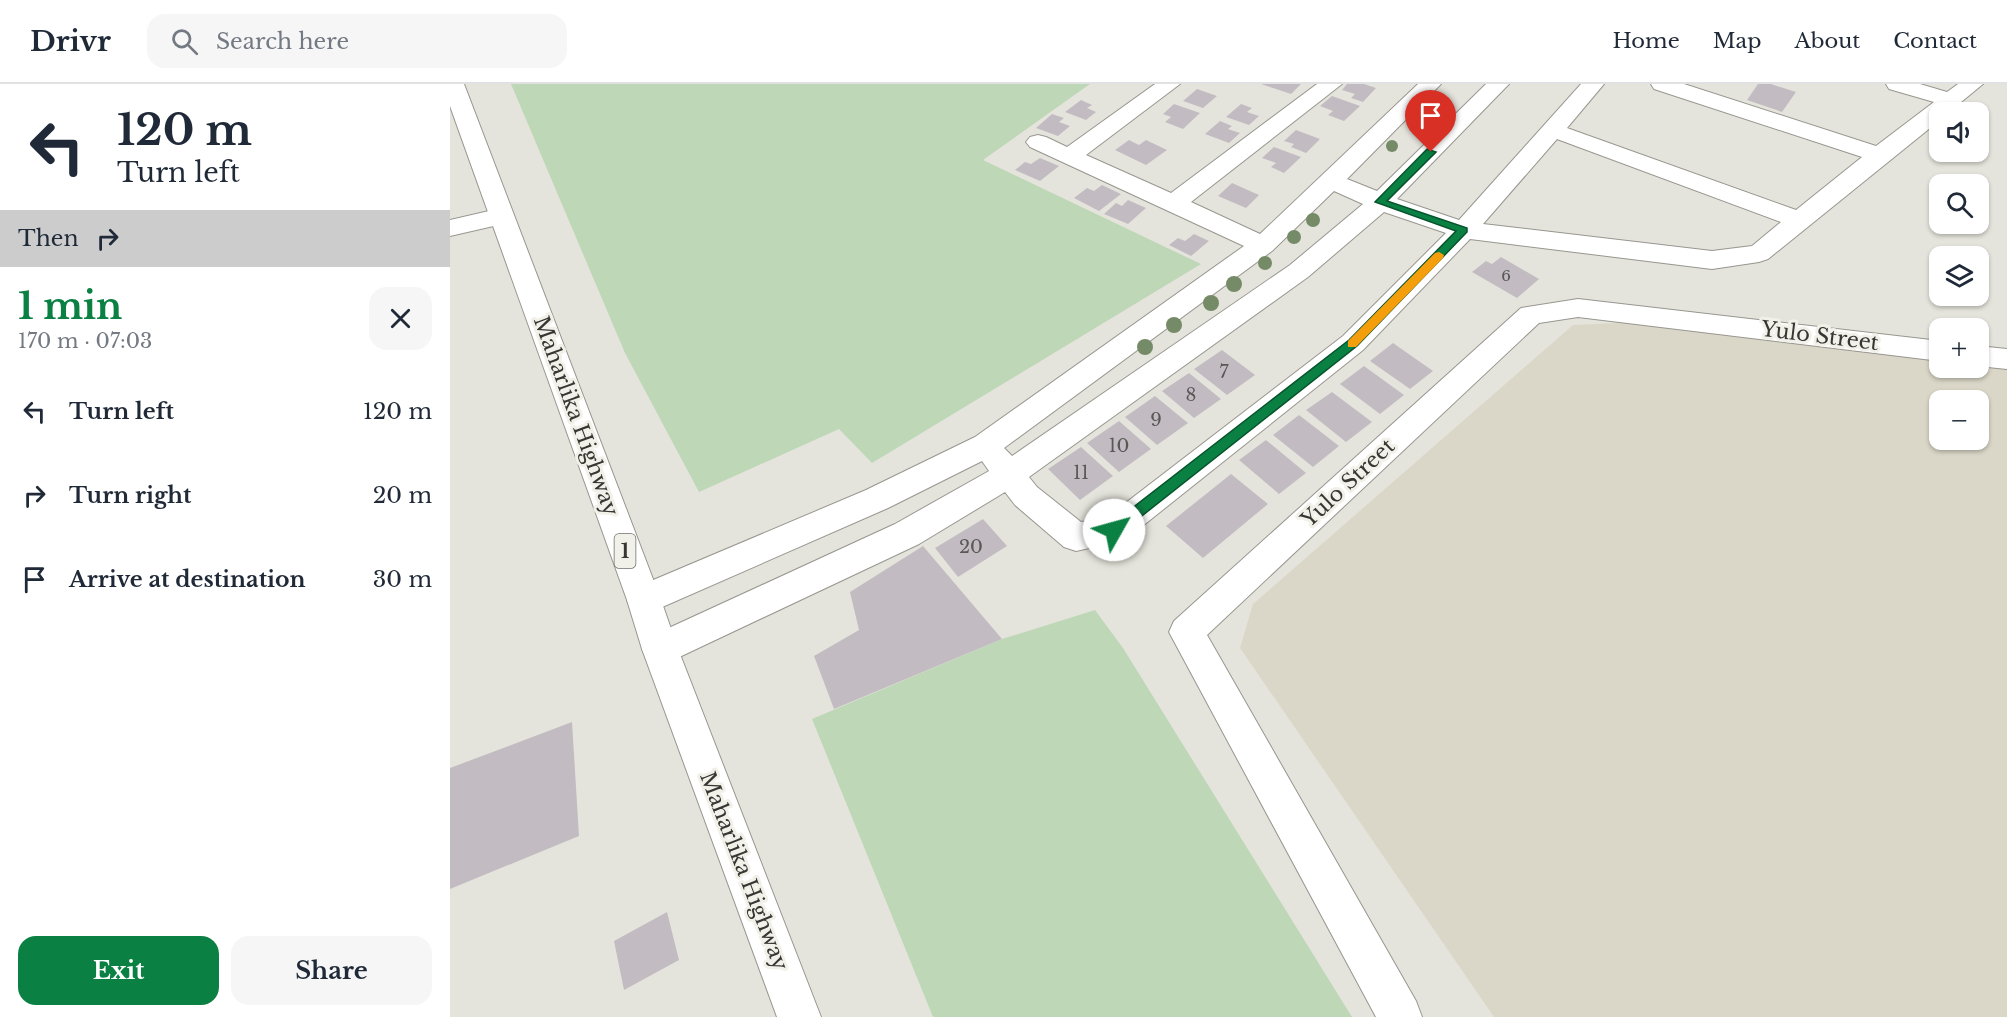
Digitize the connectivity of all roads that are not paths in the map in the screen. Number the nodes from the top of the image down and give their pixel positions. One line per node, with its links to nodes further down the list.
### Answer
1 (453, 84): 18 (main road, Maharlika Highway / 1)
2 (1169, 84): 14 (main road)
3 (1331, 84): 17 (main road)
4 (1430, 84): 15 (main road)
5 (1498, 84): 16 (main road)
6 (1593, 84): 11 (main road)
7 (1662, 84): 13 (main road)
8 (1897, 84): 10 (main road)
9 (1972, 84): 10 (main road)
10 (1949, 100): 13 (main road)
11 (1552, 130): 19 (main road); 21 (main road)
12 (1038, 142): 14 (main road)
13 (1879, 155): 19 (main road)
14 (1069, 156): 17 (main road)
15 (1331, 181): 16 (main road); 22 (main road)
16 (1380, 202): 21 (main road); 27 (main road)
17 (1173, 204): 22 (main road)
18 (502, 216): 20 (main road); 28 (main road, Maharlika Highway / 1)
19 (1800, 220): 21 (main road)
20 (450, 228)
21 (1464, 230): 27 (main road)
22 (1263, 245): 26 (main road)
23 (1929, 350): 31 (main road, Yulo Street)
24 (1989, 357): 25 (main road)
25 (2007, 359)
26 (986, 445): 27 (main road); 28 (main road)
27 (1008, 476): 29 (main road)
28 (644, 600): 29 (main road, Maharlika Highway / 1)
29 (660, 649): 30 (main road, Maharlika Highway / 1)
30 (799, 1017)
31 (1400, 1017)

